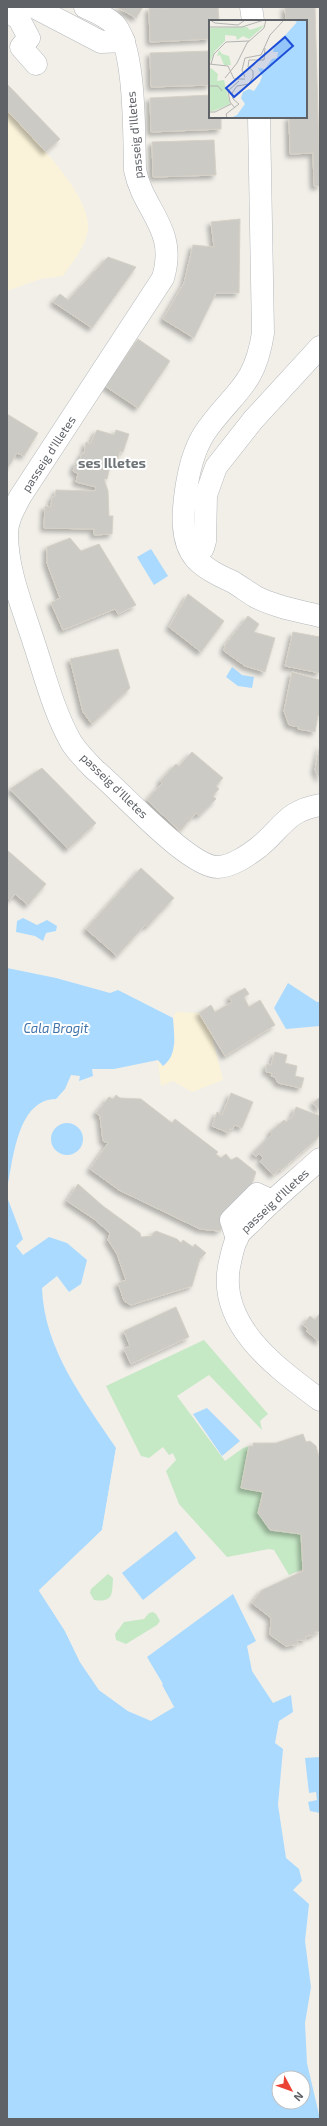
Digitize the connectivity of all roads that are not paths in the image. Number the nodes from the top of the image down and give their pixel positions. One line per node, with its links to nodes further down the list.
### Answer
1 (34, 7): 6 (street)
2 (85, 7): 6 (street, passeig d'Illetes)
3 (251, 7): 5 (street)
4 (7, 10): 7 (street)
5 (253, 20)
6 (124, 41): 14 (street, passeig d'Illetes)
7 (36, 64)
8 (259, 118): 11 (street)
9 (320, 347): 10 (street)
10 (206, 527): 11 (street); 12 (street)
11 (189, 546): 12 (street)
12 (238, 585): 13 (street)
13 (320, 616)
14 (320, 806)
15 (320, 1159): 16 (street, passeig d'Illetes)
16 (320, 1400)

